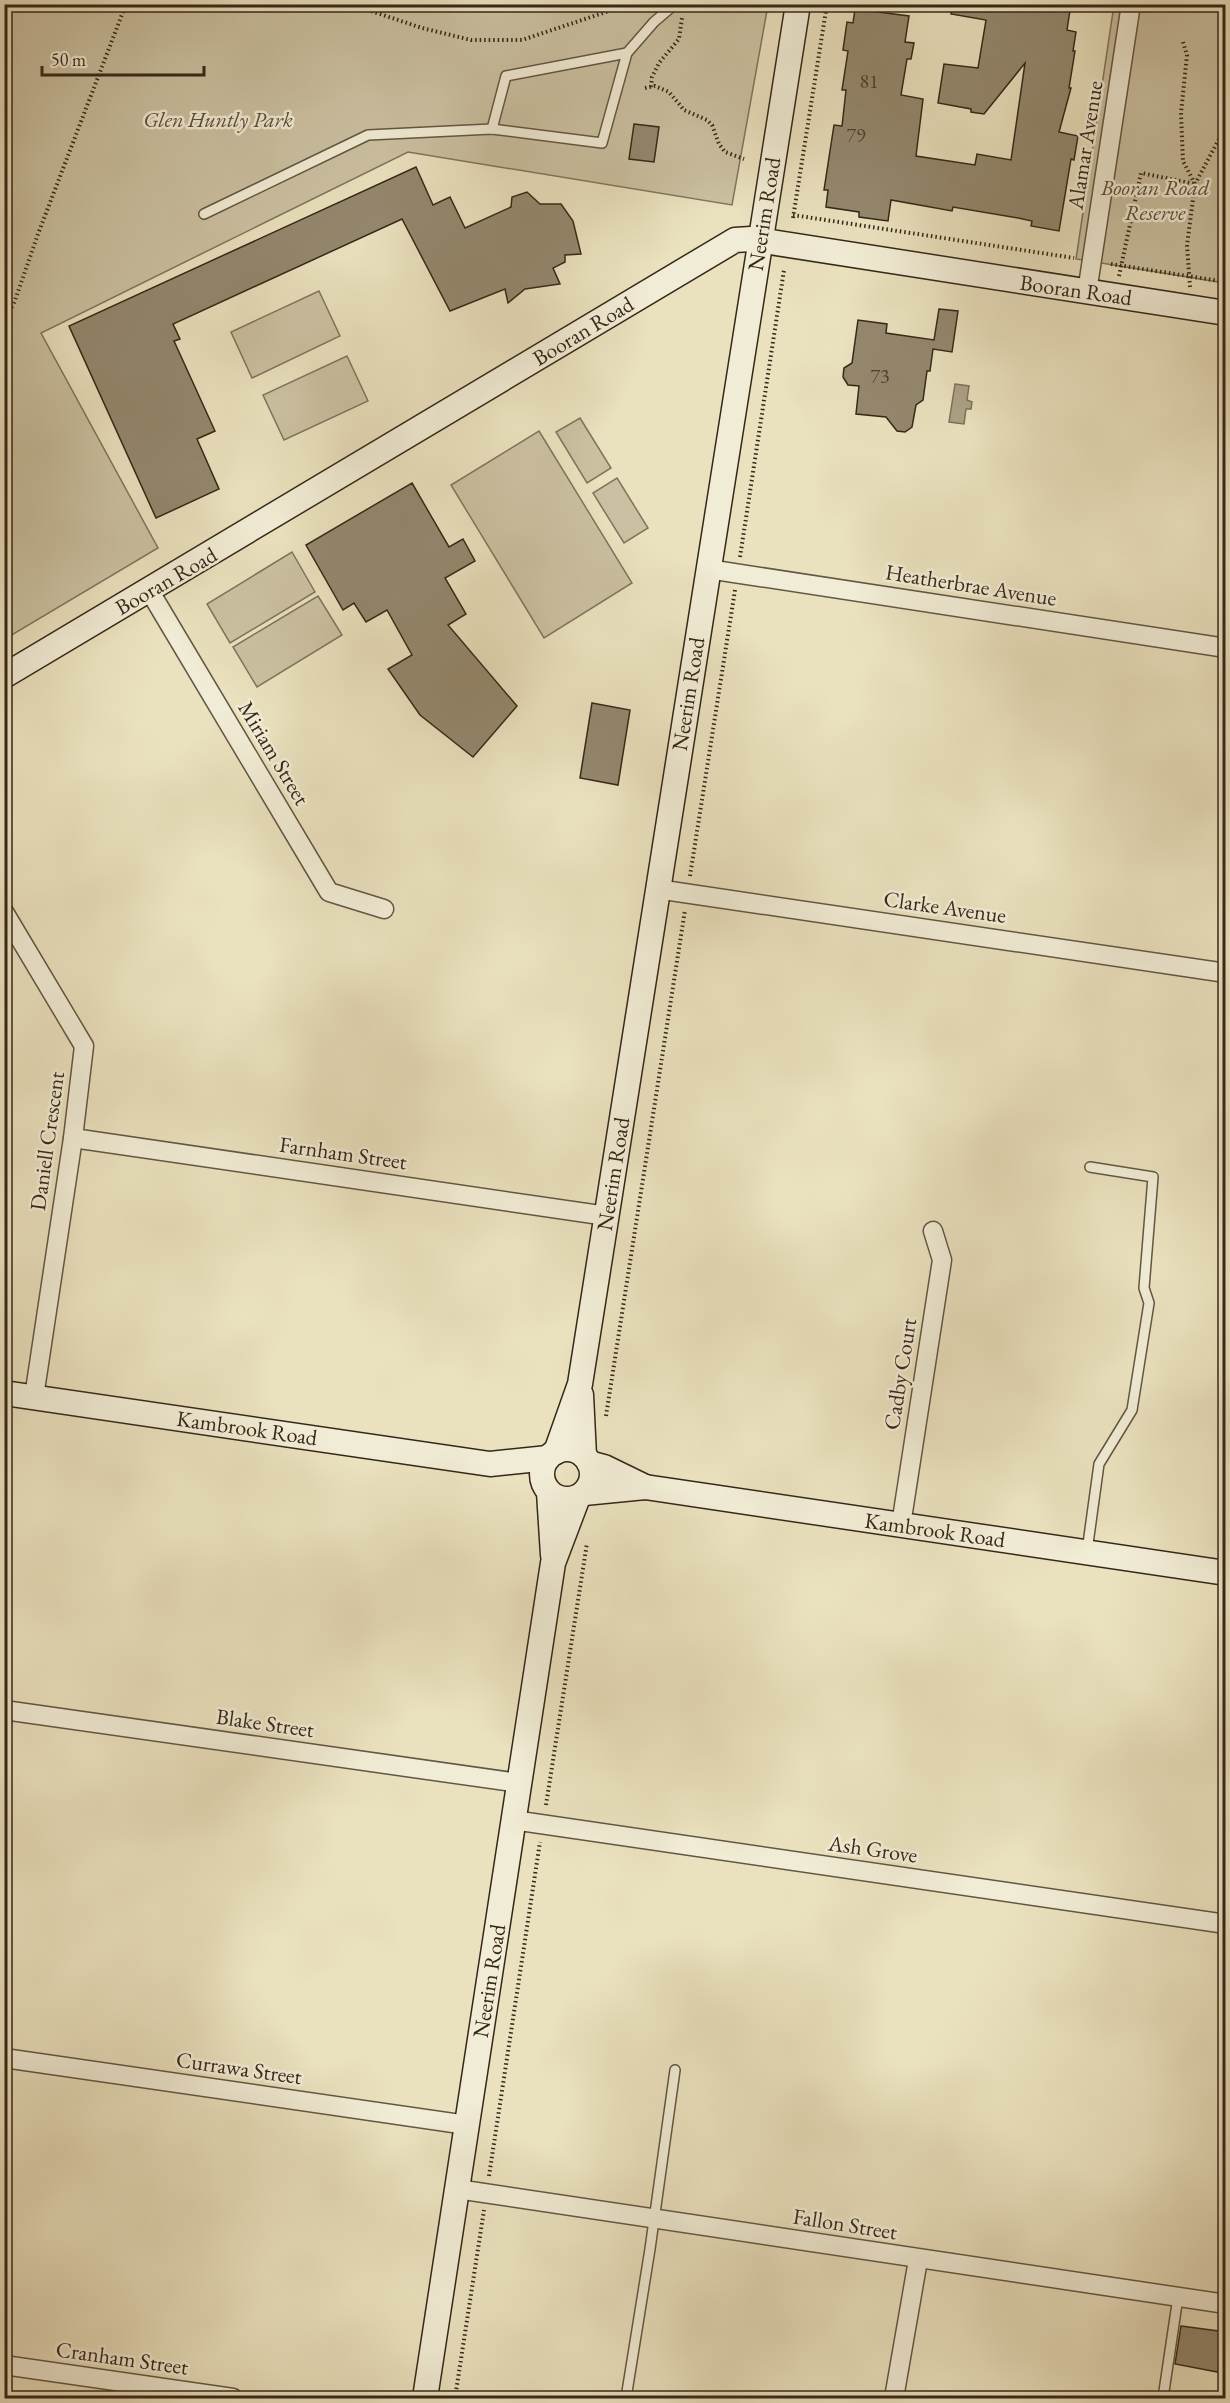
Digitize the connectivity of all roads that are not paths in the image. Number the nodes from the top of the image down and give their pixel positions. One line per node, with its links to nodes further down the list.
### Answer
1 (675, 4): 4 (lane)
2 (798, 4): 7 (street, Neerim Road)
3 (1131, 4): 8 (street, Alamar Avenue)
4 (627, 53): 5 (lane); 5 (lane)
5 (492, 129): 6 (lane)
6 (204, 214)
7 (760, 240): 8 (street, Booran Road); 10 (street, Neerim Road); 11 (street, Booran Road)
8 (1087, 292): 9 (street, Booran Road)
9 (1226, 313)
10 (708, 569): 12 (street, Heatherbrae Avenue); 14 (street, Neerim Road)
11 (148, 590): 13 (street, Booran Road); 15 (street, Miriam Street)
12 (1226, 648)
13 (4, 676)
14 (657, 889): 17 (street, Clarke Avenue); 20 (street, Neerim Road)
15 (384, 909)
16 (4, 912): 18 (street, Daniell Crescent)
17 (1226, 973)
18 (73, 1138): 20 (street, Farnham Street); 24 (street, Daniell Crescent)
19 (1090, 1167): 32 (lane)
20 (607, 1216): 22 (street, Neerim Road)
21 (933, 1231): 31 (street, Cadby Court)
22 (580, 1384): 25 (street, Neerim Road); 26 (street, Neerim Road)
23 (4, 1393): 24 (street, Kambrook Road)
24 (34, 1397): 27 (street, Kambrook Road)
25 (552, 1455): 26 (street); 27 (street, Kambrook Road); 29 (street)
26 (587, 1459): 28 (street, Kambrook Road); 30 (street)
27 (490, 1464): 29 (street, Kambrook Road)
28 (645, 1487): 30 (street, Kambrook Road); 31 (street, Kambrook Road)
29 (548, 1490): 30 (street); 33 (street, Neerim Road)
30 (581, 1495): 33 (street, Neerim Road)
31 (901, 1525): 32 (street, Kambrook Road)
32 (1087, 1552): 34 (street, Kambrook Road)
33 (553, 1563): 36 (street, Neerim Road)
34 (1226, 1573)
35 (4, 1710): 36 (street, Blake Street)
36 (519, 1784): 37 (street, Neerim Road)
37 (513, 1820): 38 (street, Ash Grove); 41 (street, Neerim Road)
38 (1226, 1924)
39 (4, 2058): 41 (street, Currawa Street)
40 (675, 2070): 43 (lane)
41 (467, 2125): 42 (street, Neerim Road)
42 (457, 2189): 43 (street, Fallon Street); 49 (street, Neerim Road)
43 (653, 2218): 44 (street, Fallon Street); 50 (lane)
44 (918, 2260): 45 (street, Fallon Street); 51 (street)
45 (1178, 2297): 46 (street, Fallon Street); 52 (lane)
46 (1226, 2304)
47 (4, 2365): 48 (street, Cranham Street)
48 (233, 2398)
49 (425, 2398)
50 (626, 2398)
51 (894, 2398)
52 (1162, 2398)

